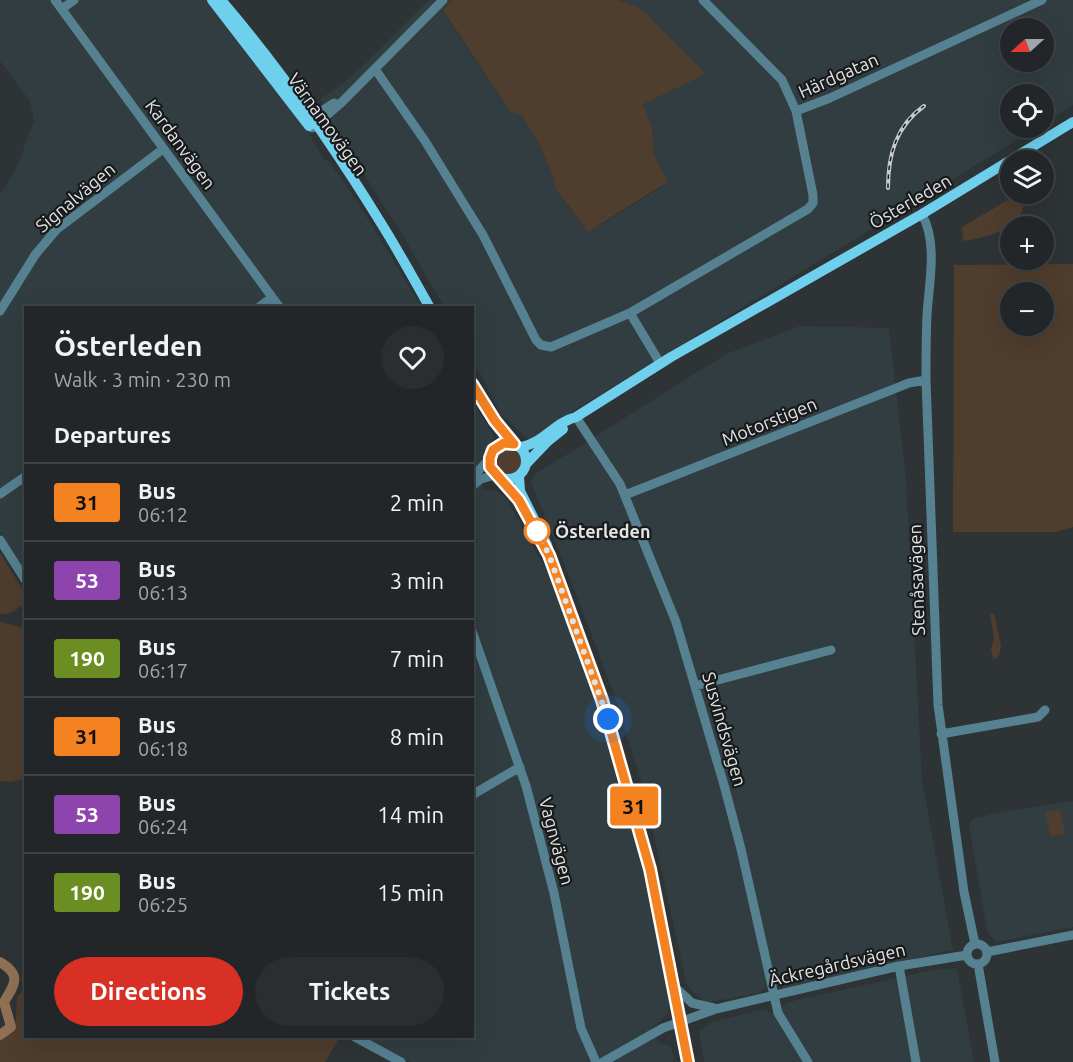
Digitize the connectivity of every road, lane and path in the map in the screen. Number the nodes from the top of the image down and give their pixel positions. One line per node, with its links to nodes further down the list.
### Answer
1 (55, 0): 8 (street, Kardanvägen)
2 (74, 0): 8 (street)
3 (212, 0): 11 (main road, Värnamovägen)
4 (221, 0): 11 (main road, Värnamovägen)
5 (443, 0): 9 (street)
6 (703, 0): 10 (street)
7 (1041, 0): 10 (street, Härdgatan)
8 (62, 9): 13 (street, Kardanvägen)
9 (375, 69): 11 (street); 20 (street, Härdgatan)
10 (796, 111): 20 (street, Härdgatan)
11 (311, 122): 18 (main road, Värnamovägen)
12 (1073, 122): 14 (main road, Österleden)
13 (163, 149): 15 (street, Kardanvägen); 19 (street, Signalvägen)
14 (922, 214): 21 (main road, Österleden); 22 (street, Stenåsavägen)
15 (272, 297): 16 (street); 17 (street, Kardanvägen)
16 (261, 306)
17 (279, 306)
18 (429, 306)
19 (0, 311)
20 (630, 313): 21 (street)
21 (660, 363): 25 (main road, Österleden)
22 (926, 380): 36 (street, Motorstigen); 44 (street, Stenåsavägen)
23 (474, 389): 26 (main road)
24 (474, 390): 27 (main road)
25 (576, 417): 26 (main road, Österleden); 29 (main road, Österleden); 36 (street, Susvindsvägen)
26 (517, 445): 27 (main road); 29 (main road)
27 (496, 447): 28 (main road)
28 (490, 458): 30 (street); 33 (main road)
29 (526, 464): 31 (main road)
30 (474, 476)
31 (519, 476): 33 (main road); 38 (main road)
32 (24, 477): 35 (street)
33 (498, 477): 34 (street); 38 (main road)
34 (474, 484)
35 (0, 494)
36 (625, 495): 42 (street, Susvindsvägen)
37 (0, 540): 39 (street)
38 (549, 555): 53 (main road)
39 (24, 578)
40 (474, 637): 45 (street, Vagnvägen)
41 (831, 650): 42 (street)
42 (695, 686): 54 (street, Susvindsvägen)
43 (1045, 710): 44 (street)
44 (941, 734): 48 (street, Stenåsavägen)
45 (520, 767): 46 (street); 59 (street, Vagnvägen)
46 (474, 794)
47 (1073, 935): 49 (street)
48 (975, 944): 49 (street); 50 (street)
49 (987, 952): 51 (street)
50 (966, 955): 51 (street); 52 (street, Äckregårdsvägen)
51 (978, 964): 64 (street)
52 (899, 966): 54 (street, Äckregårdsvägen); 63 (street)
53 (673, 986): 55 (street); 56 (main road)
54 (773, 996): 55 (street, Äckregårdsvägen); 62 (street, Susvindsvägen)
55 (716, 1009): 56 (street, Äckregårdsvägen)
56 (680, 1021): 60 (street, Äckregårdsvägen); 61 (main road)
57 (357, 1038): 58 (street)
58 (401, 1062)
59 (596, 1062)
60 (603, 1062)
61 (688, 1062)
62 (808, 1062)
63 (916, 1062)
64 (995, 1062)

